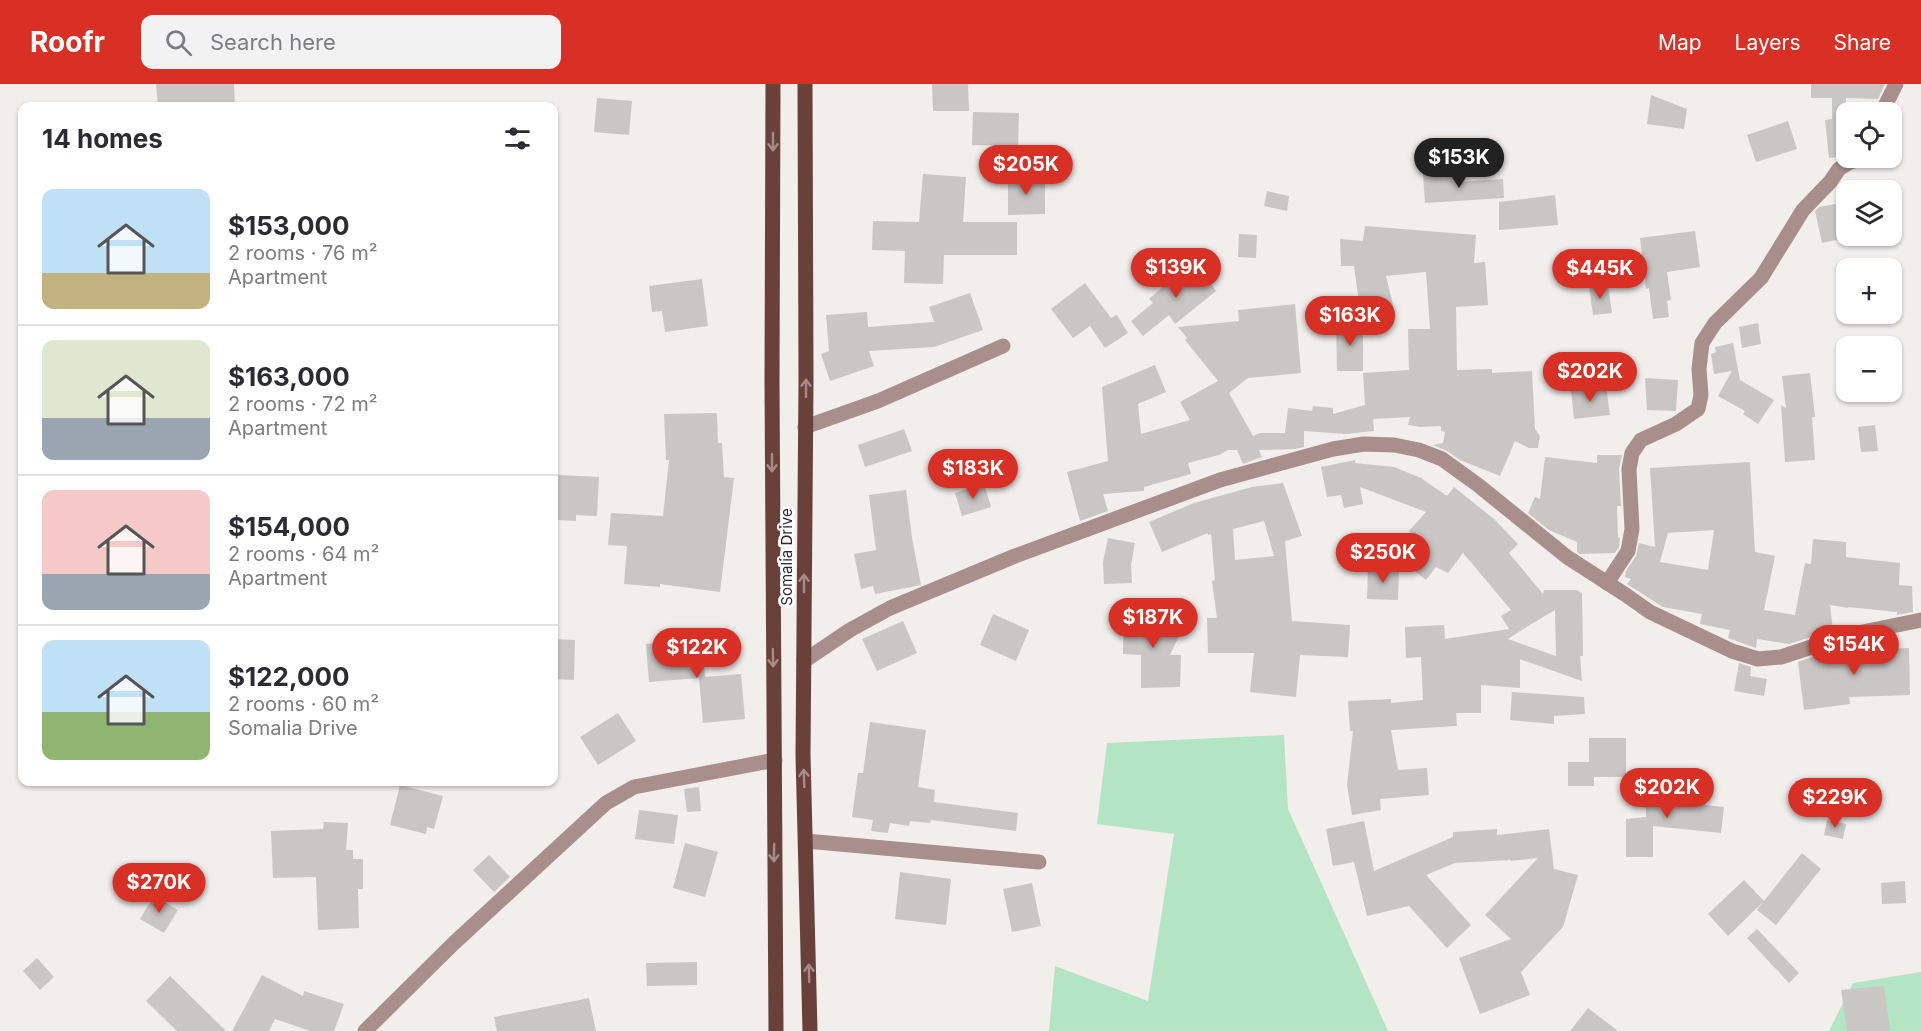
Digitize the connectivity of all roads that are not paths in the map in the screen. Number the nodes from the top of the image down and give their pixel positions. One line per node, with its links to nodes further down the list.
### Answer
1 (773, 84): 11 (main road, Somalia Drive, one-way to 11)
2 (805, 84): 7 (main road, Somalia Drive, one-way to 2)
3 (1896, 84): 4 (street)
4 (1887, 102)
5 (1841, 168): 8 (street)
6 (1003, 346): 7 (street)
7 (805, 427): 10 (main road, Somalia Drive, one-way to 7)
8 (1607, 583): 9 (street); 10 (street)
9 (1921, 620)
10 (804, 661): 12 (main road, Somalia Drive, one-way to 10)
11 (775, 760): 14 (street); 15 (main road, Somalia Drive, one-way to 15)
12 (806, 841): 13 (street); 16 (main road, Somalia Drive, one-way to 12)
13 (1039, 862)
14 (365, 1031)
15 (776, 1031)
16 (810, 1031)

